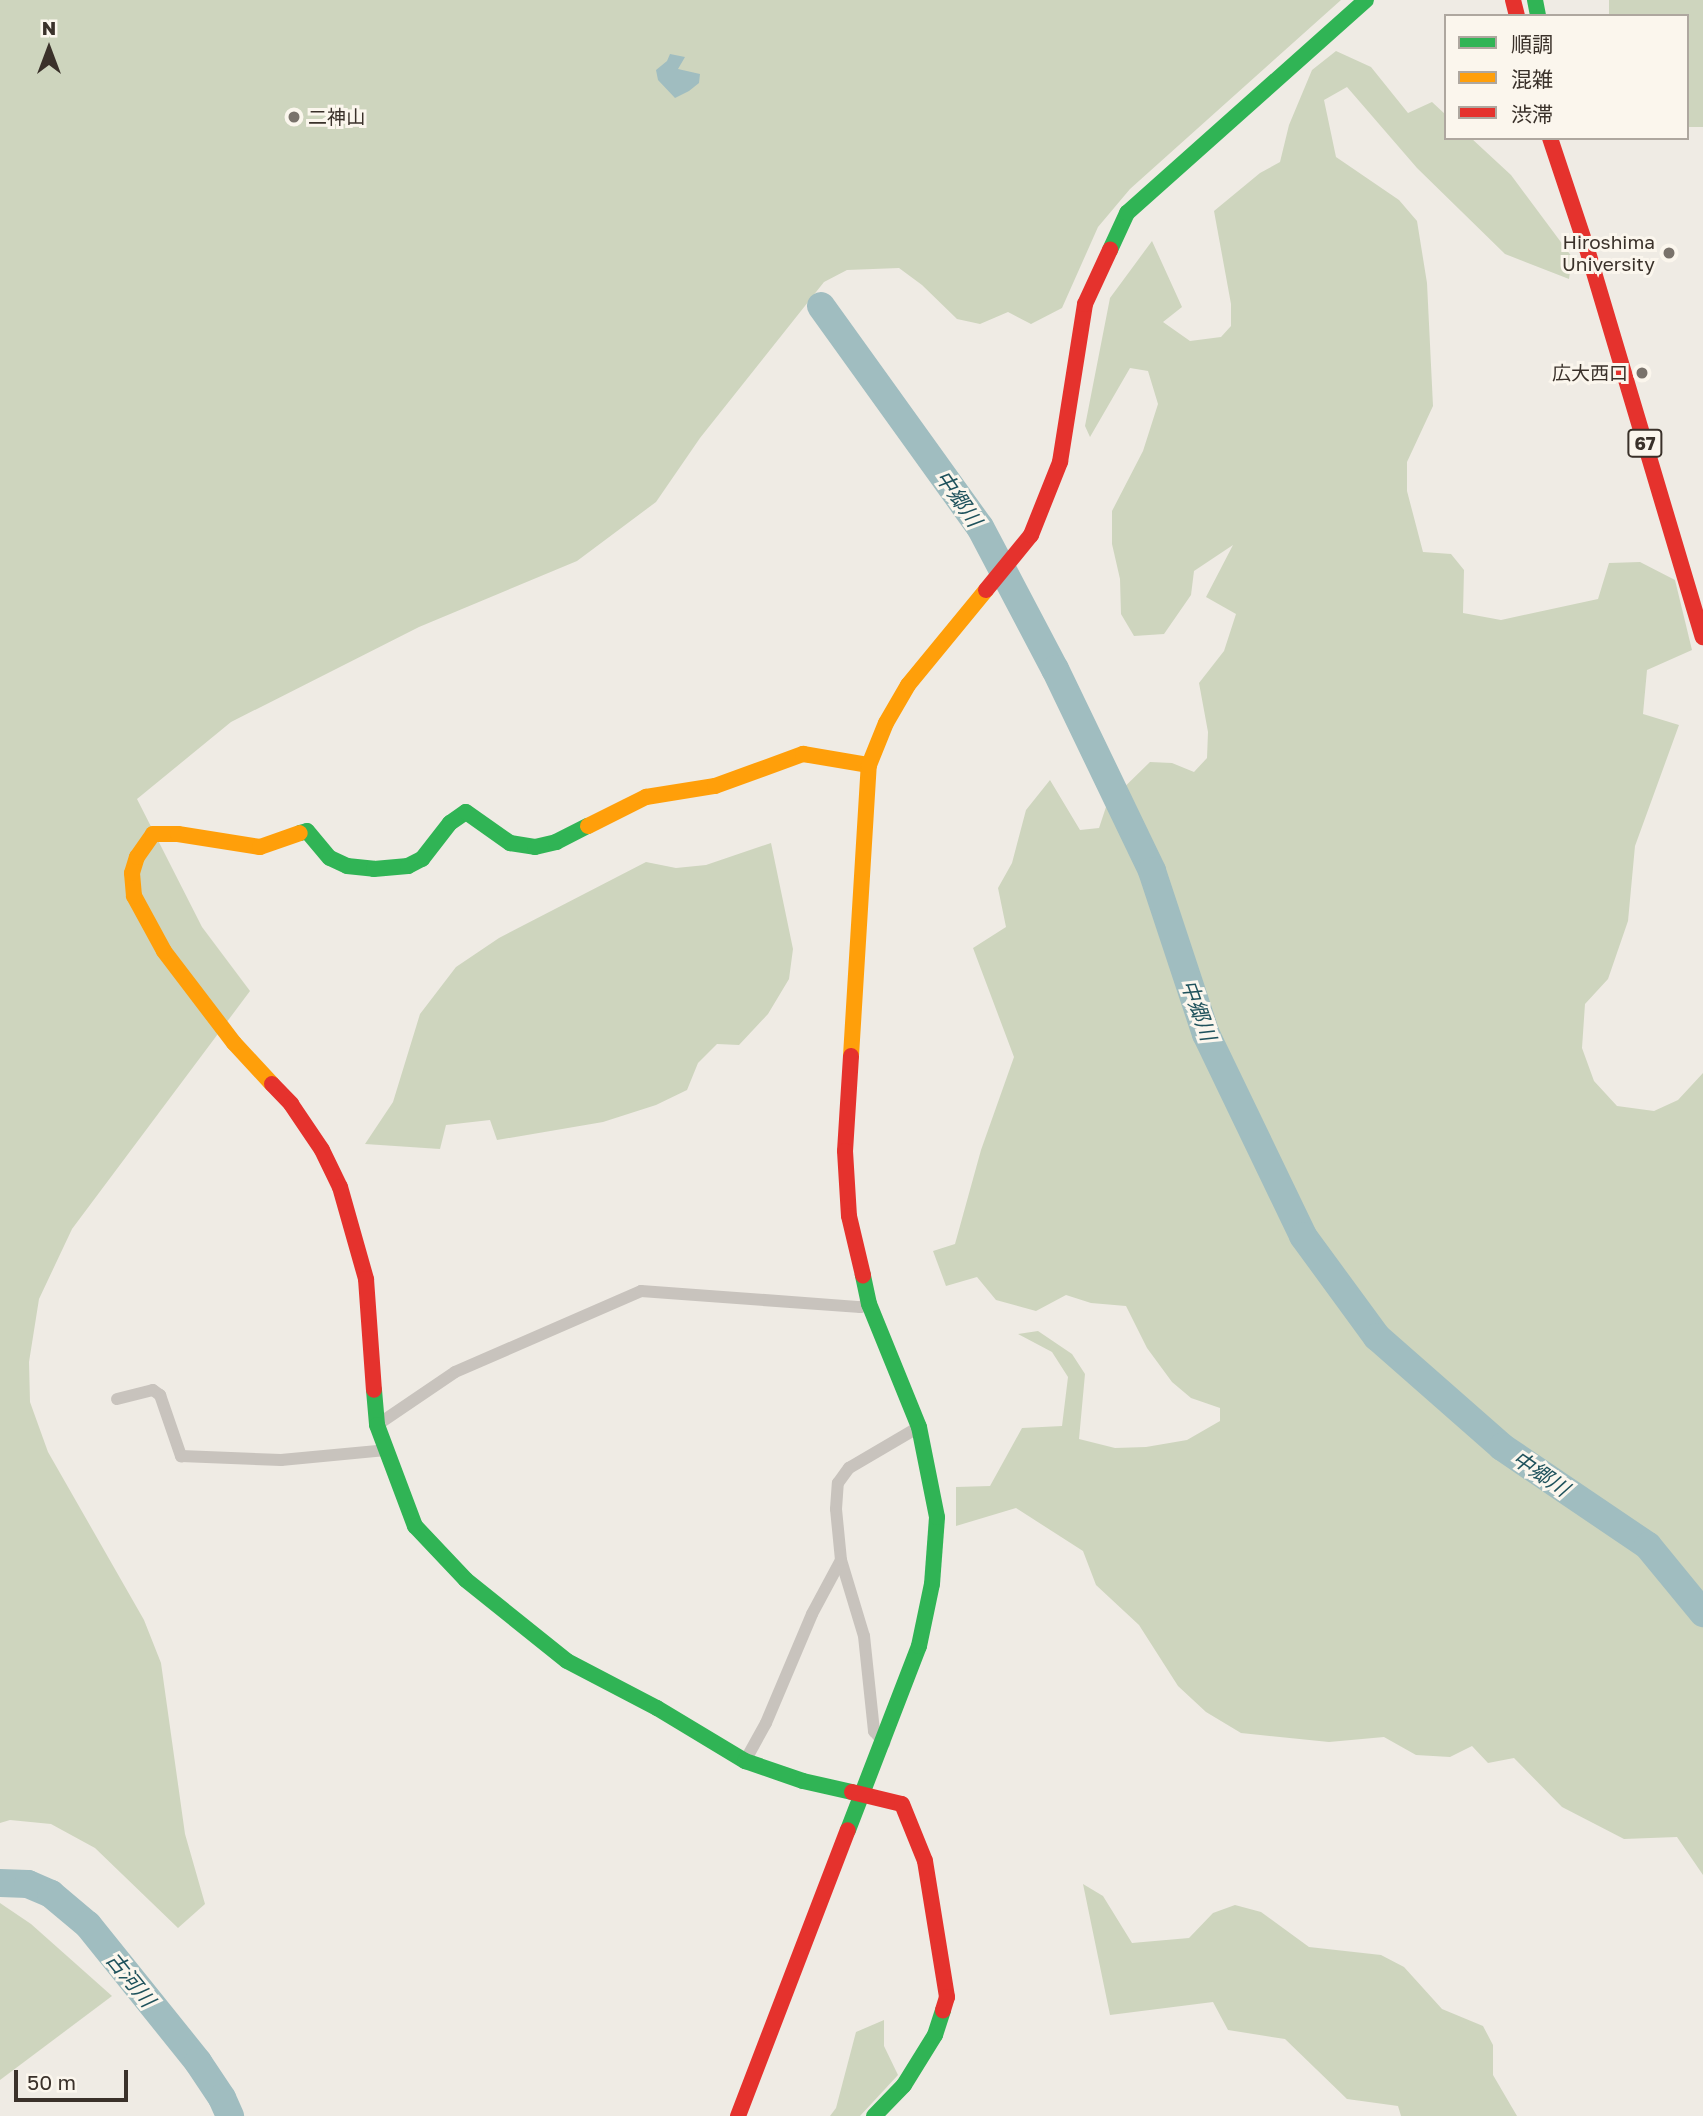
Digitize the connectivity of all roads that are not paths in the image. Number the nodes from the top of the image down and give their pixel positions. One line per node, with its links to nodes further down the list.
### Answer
1 (1366, 0): 6 (street)
2 (1551, 140): 4 (street, 67)
3 (1563, 140): 4 (street, 67)
4 (1587, 249): 5 (street, 67)
5 (1703, 637)
6 (869, 765): 7 (street); 9 (street)
7 (869, 1304): 9 (street); 10 (street)
8 (117, 1399): 11 (street)
9 (377, 1425): 11 (street)
10 (919, 1427): 12 (street); 13 (street)
11 (386, 1450): 14 (street)
12 (841, 1560): 13 (street); 14 (street)
13 (884, 1743): 15 (street)
14 (745, 1761): 15 (street)
15 (863, 1797): 16 (street); 17 (street)
16 (738, 2116)
17 (874, 2116)

